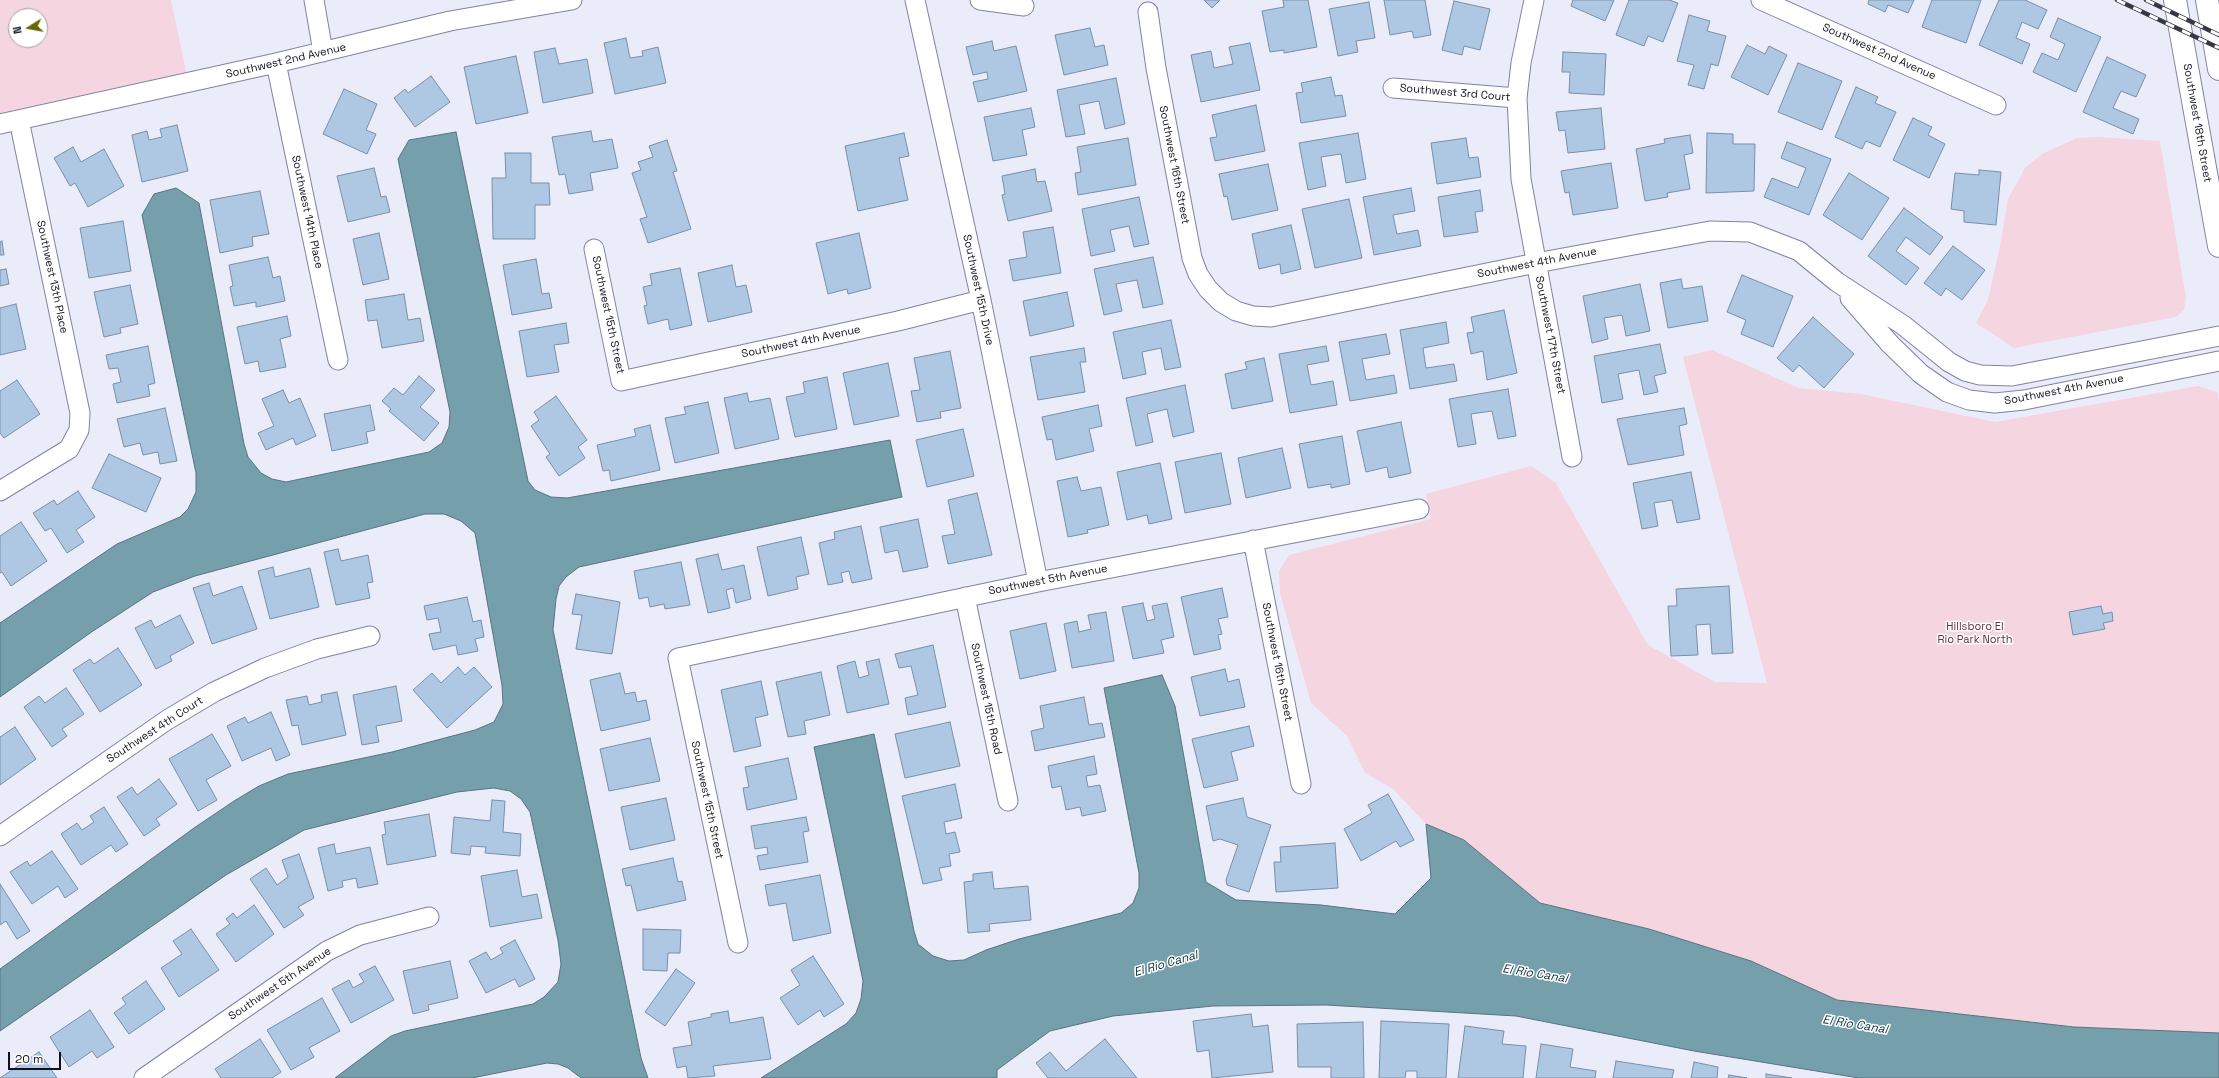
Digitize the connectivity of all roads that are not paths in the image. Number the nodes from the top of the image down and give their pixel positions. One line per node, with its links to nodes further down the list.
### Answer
1 (314, 0): 12 (street)
2 (572, 0): 12 (street, Southwest 2nd Avenue)
3 (915, 0): 24 (street, Southwest 15th Drive)
4 (980, 0): 9 (street)
5 (1534, 0): 16 (street, Southwest 17th Street)
6 (1761, 0): 17 (street, Southwest 2nd Avenue)
7 (2175, 0): 20 (main road, Southwest 18th Street)
8 (2207, 0): 11 (main road)
9 (1024, 6)
10 (1148, 12): 25 (street, Southwest 16th Street)
11 (2216, 29): 14 (main road)
12 (324, 52): 13 (street, Southwest 2nd Avenue)
13 (276, 63): 18 (street, Southwest 2nd Avenue); 29 (street, Southwest 14th Place)
14 (2219, 69)
15 (1393, 88): 16 (street, Southwest 3rd Court)
16 (1517, 98): 22 (street, Southwest 17th Street)
17 (1996, 105)
18 (19, 120): 19 (street, Southwest 2nd Avenue); 35 (street, Southwest 13th Place)
19 (0, 124)
20 (2219, 246)
21 (594, 249): 32 (street, Southwest 15th Street)
22 (1536, 263): 23 (street, Southwest 4th Avenue); 25 (street, Southwest 4th Avenue); 34 (street, Southwest 17th Street)
23 (1837, 282): 26 (street, Southwest 4th Avenue); 28 (street, Southwest 4th Avenue)
24 (981, 300): 32 (street, Southwest 4th Avenue); 38 (street, Southwest 15th Drive)
25 (1227, 305)
26 (1902, 325): 28 (street); 31 (street, Southwest 4th Avenue)
27 (2219, 336): 31 (street, Southwest 4th Avenue)
28 (1890, 344): 33 (street, Southwest 4th Avenue)
29 (338, 360)
30 (2219, 361): 33 (street, Southwest 4th Avenue)
31 (1949, 362): 33 (street)
32 (621, 381)
33 (1933, 383)
34 (1572, 457)
35 (0, 491)
36 (1419, 509): 37 (street, Southwest 5th Avenue)
37 (1253, 540): 38 (street, Southwest 5th Avenue); 42 (street, Southwest 16th Street)
38 (1038, 582): 39 (street, Southwest 5th Avenue)
39 (965, 597): 41 (street, Southwest 5th Avenue); 43 (street, Southwest 15th Road)
40 (370, 636): 44 (street, Southwest 4th Court)
41 (678, 658): 46 (street, Southwest 15th Street)
42 (1301, 784)
43 (1008, 801)
44 (0, 836)
45 (429, 917): 47 (street, Southwest 5th Avenue)
46 (738, 943)
47 (144, 1078)

